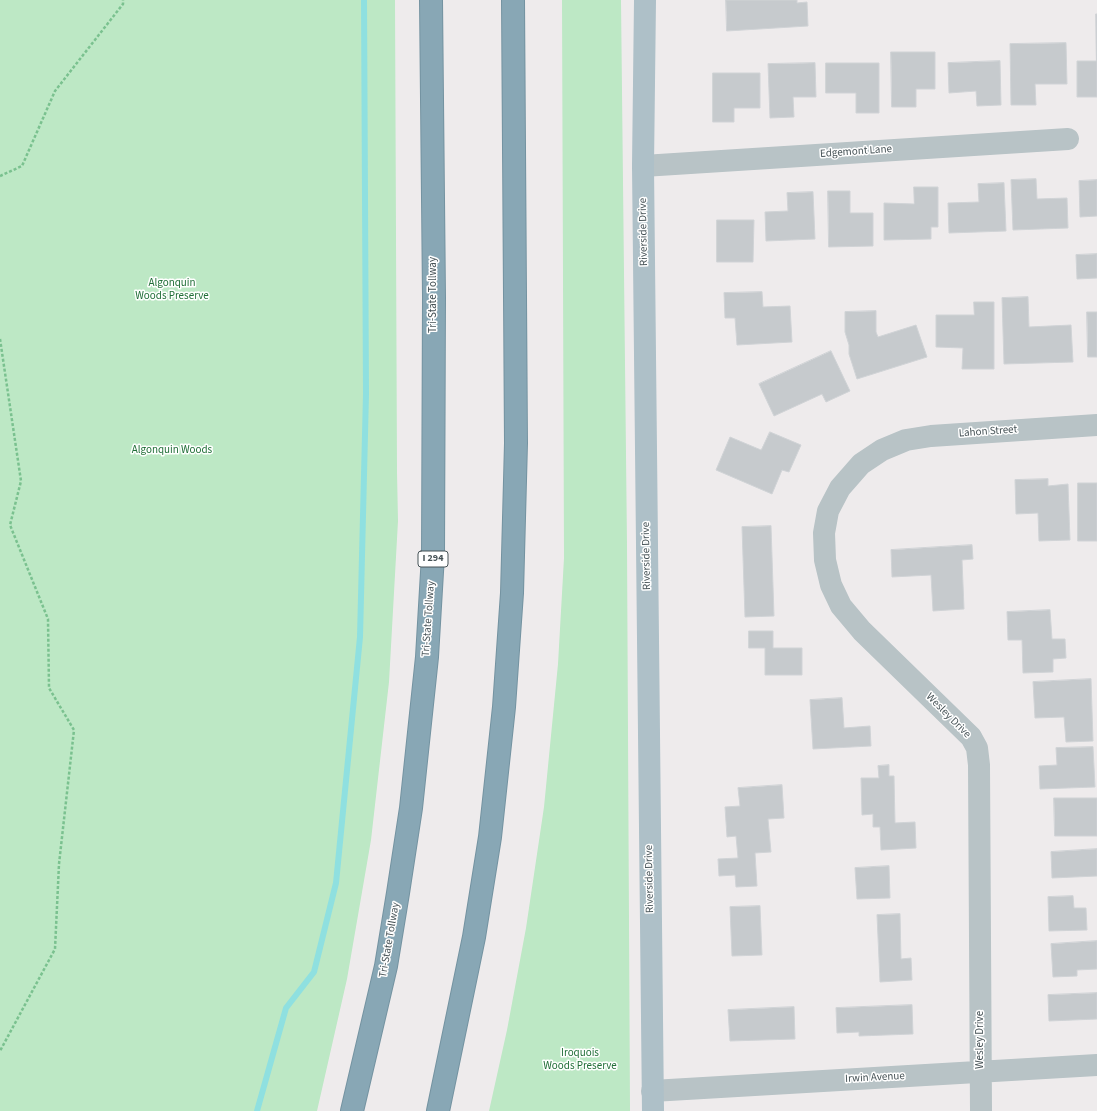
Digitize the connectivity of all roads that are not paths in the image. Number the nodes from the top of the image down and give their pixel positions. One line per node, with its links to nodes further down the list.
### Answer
1 (431, 0): 11 (highway, Tri-State Tollway / I 294)
2 (513, 0): 12 (highway)
3 (645, 0): 5 (main road, Riverside Drive)
4 (1068, 139): 5 (street, Edgemont Lane)
5 (644, 166): 10 (main road, Riverside Drive)
6 (1097, 425): 7 (street, Lahon Street)
7 (882, 450): 9 (street, Wesley Drive)
8 (1097, 1065): 9 (street, Irwin Avenue)
9 (981, 1072): 10 (street, Irwin Avenue); 13 (street, Wesley Drive)
10 (653, 1101)
11 (352, 1111)
12 (438, 1111)
13 (982, 1111)

